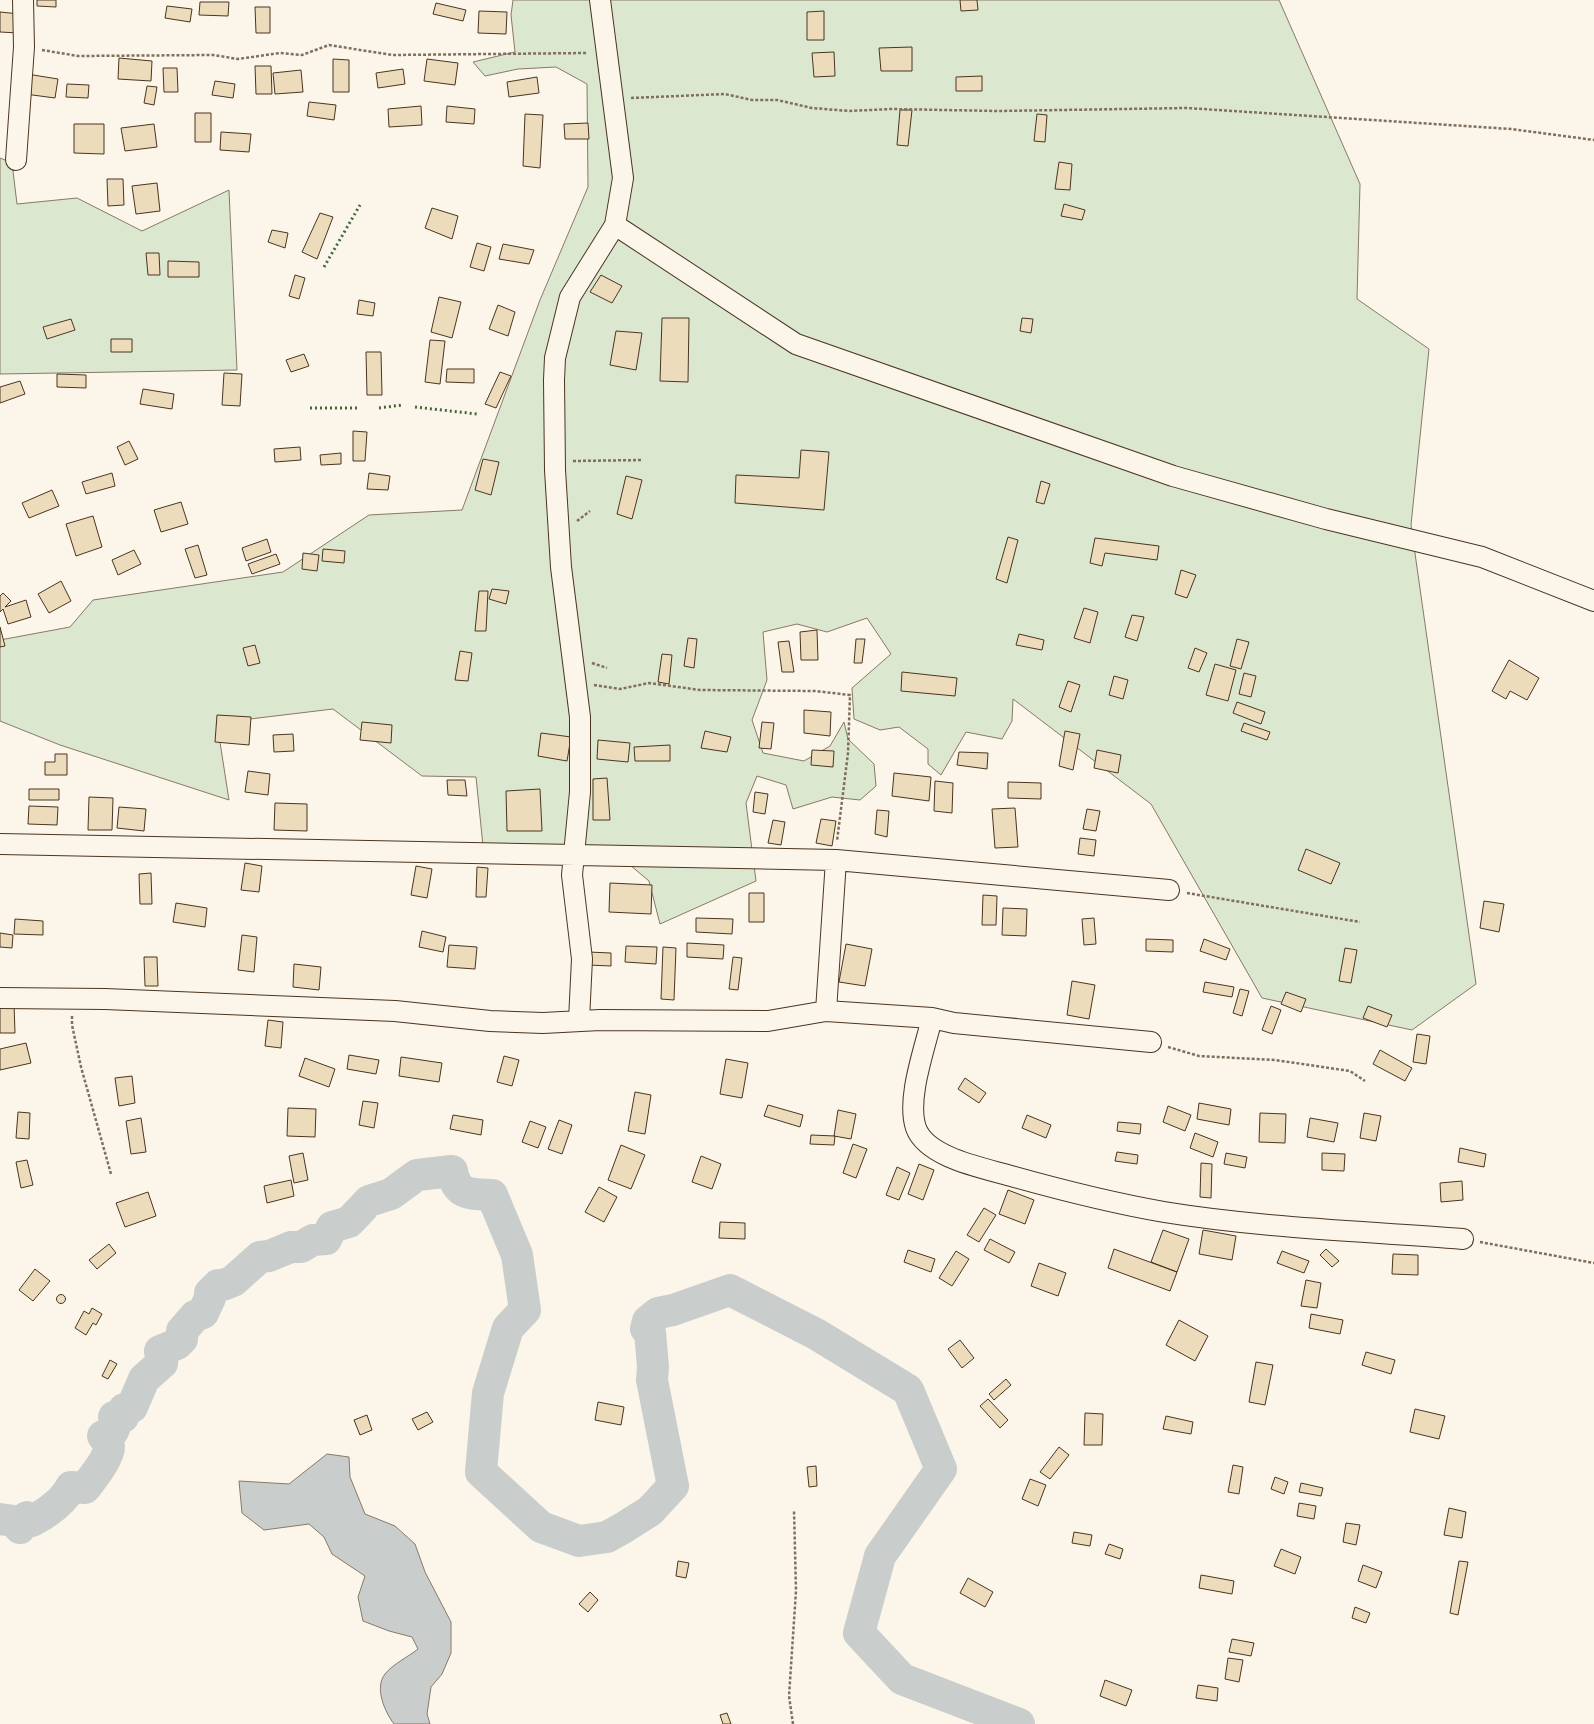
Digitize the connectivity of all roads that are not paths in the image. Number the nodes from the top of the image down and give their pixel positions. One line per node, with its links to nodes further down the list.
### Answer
1 (23, 0): 3 (street)
2 (600, 0): 4 (street)
3 (16, 160)
4 (615, 225): 5 (street); 7 (street)
5 (1594, 601)
6 (0, 844): 7 (street)
7 (573, 855): 8 (street); 13 (street)
8 (836, 860): 9 (street); 11 (street)
9 (1169, 890)
10 (0, 998): 13 (street)
11 (826, 1011): 12 (street); 13 (street)
12 (932, 1018): 14 (street); 15 (street)
13 (579, 1020)
14 (1151, 1042)
15 (1463, 1239)

